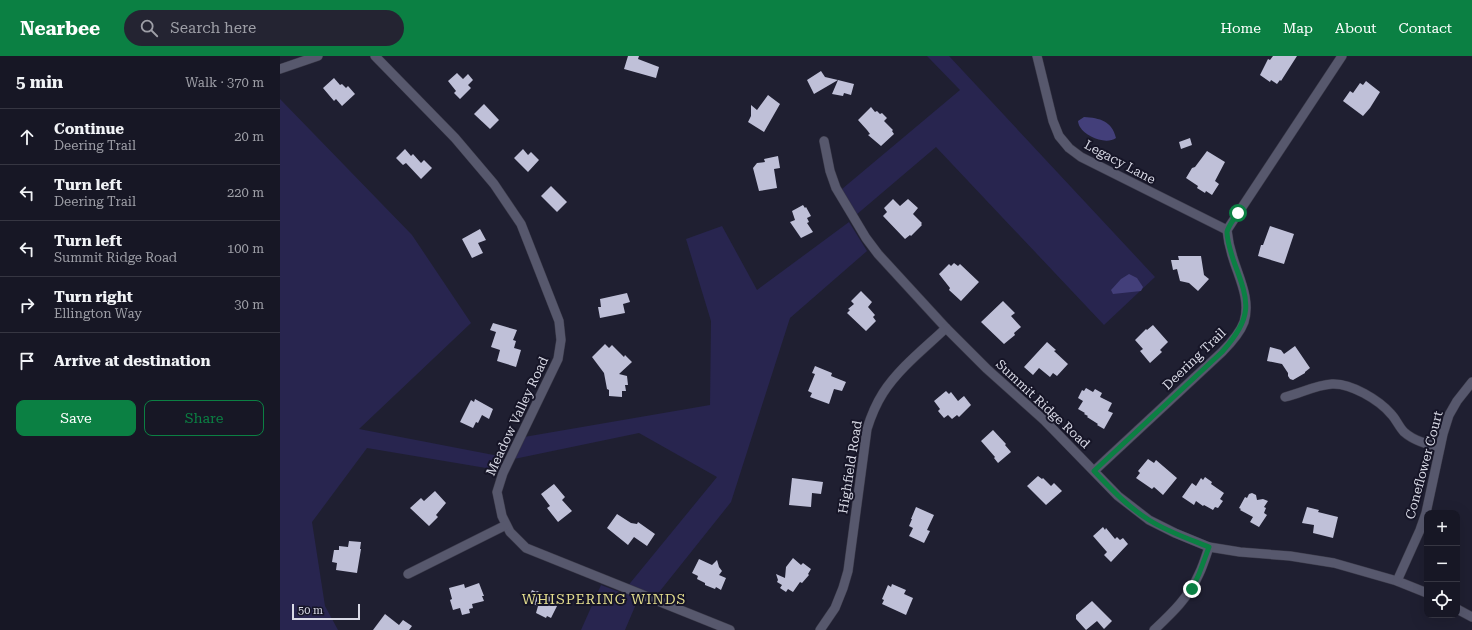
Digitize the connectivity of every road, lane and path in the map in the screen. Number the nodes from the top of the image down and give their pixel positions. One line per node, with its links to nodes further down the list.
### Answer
1 (318, 56): 5 (street)
2 (375, 56): 13 (street, Meadow Valley Road)
3 (1037, 56): 7 (street, Legacy Lane)
4 (1342, 56): 7 (street)
5 (280, 68)
6 (824, 141): 8 (street, Summit Ridge Road)
7 (1227, 230): 12 (street, Deering Trail)
8 (946, 328): 12 (street, Summit Ridge Road); 21 (street, Highfield Road)
9 (1472, 382): 11 (street, Coneflower Court)
10 (1285, 397): 11 (street)
11 (1440, 447): 16 (street, Coneflower Court)
12 (1094, 471): 14 (street, Summit Ridge Road)
13 (506, 525): 15 (street); 20 (street, Meadow Valley Road)
14 (1209, 547): 16 (street, Summit Ridge Road); 22 (street)
15 (408, 574)
16 (1398, 581): 17 (street, Summit Ridge Road)
17 (1424, 592)
18 (1460, 611): 19 (street)
19 (1472, 617)
20 (730, 630)
21 (820, 630)
22 (1154, 630)

